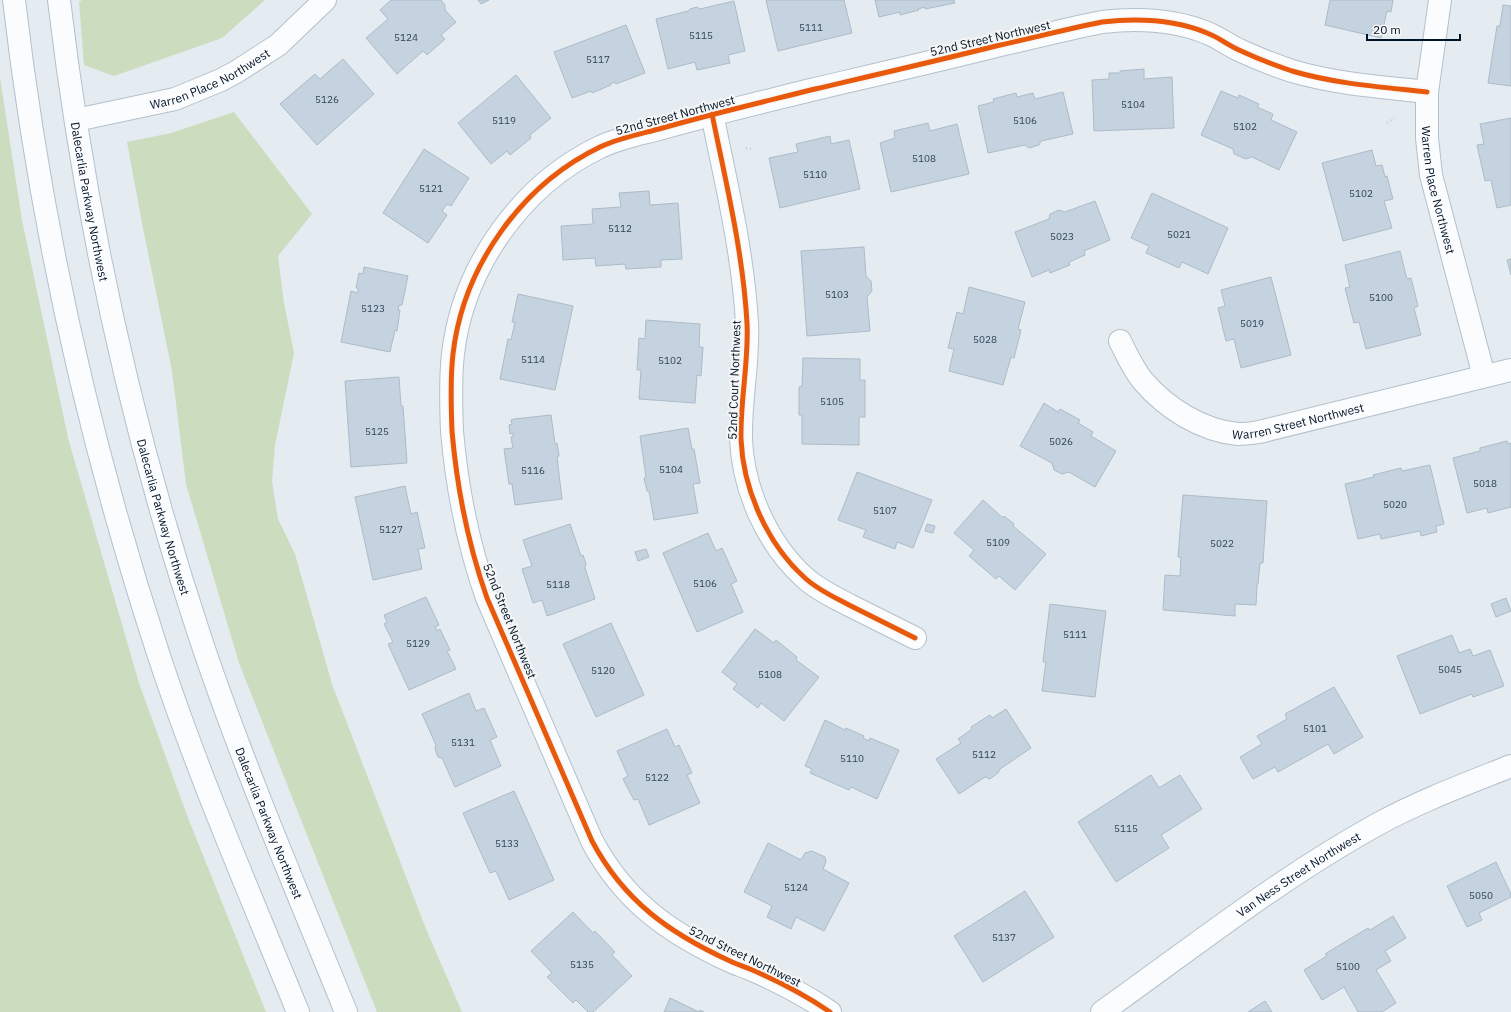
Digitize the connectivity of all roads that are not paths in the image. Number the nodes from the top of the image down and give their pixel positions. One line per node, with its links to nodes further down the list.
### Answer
1 (14, 0): 13 (street)
2 (59, 0): 7 (street, Dalecarlia Parkway Northwest)
3 (325, 0): 7 (street, Warren Place Northwest)
4 (1440, 0): 5 (street, Warren Place Northwest)
5 (1427, 92): 6 (street, 52nd Street Northwest); 10 (street, Warren Place Northwest)
6 (712, 114): 11 (street, 52nd Court Northwest); 15 (street, 52nd Street Northwest)
7 (76, 120): 14 (street, Dalecarlia Parkway Northwest)
8 (1120, 341): 10 (street, Warren Street Northwest)
9 (1511, 370): 10 (street, Warren Street Northwest)
10 (1484, 376)
11 (915, 638)
12 (1511, 766): 16 (street, Van Ness Street Northwest)
13 (298, 1012)
14 (346, 1012)
15 (830, 1012)
16 (1102, 1012)

